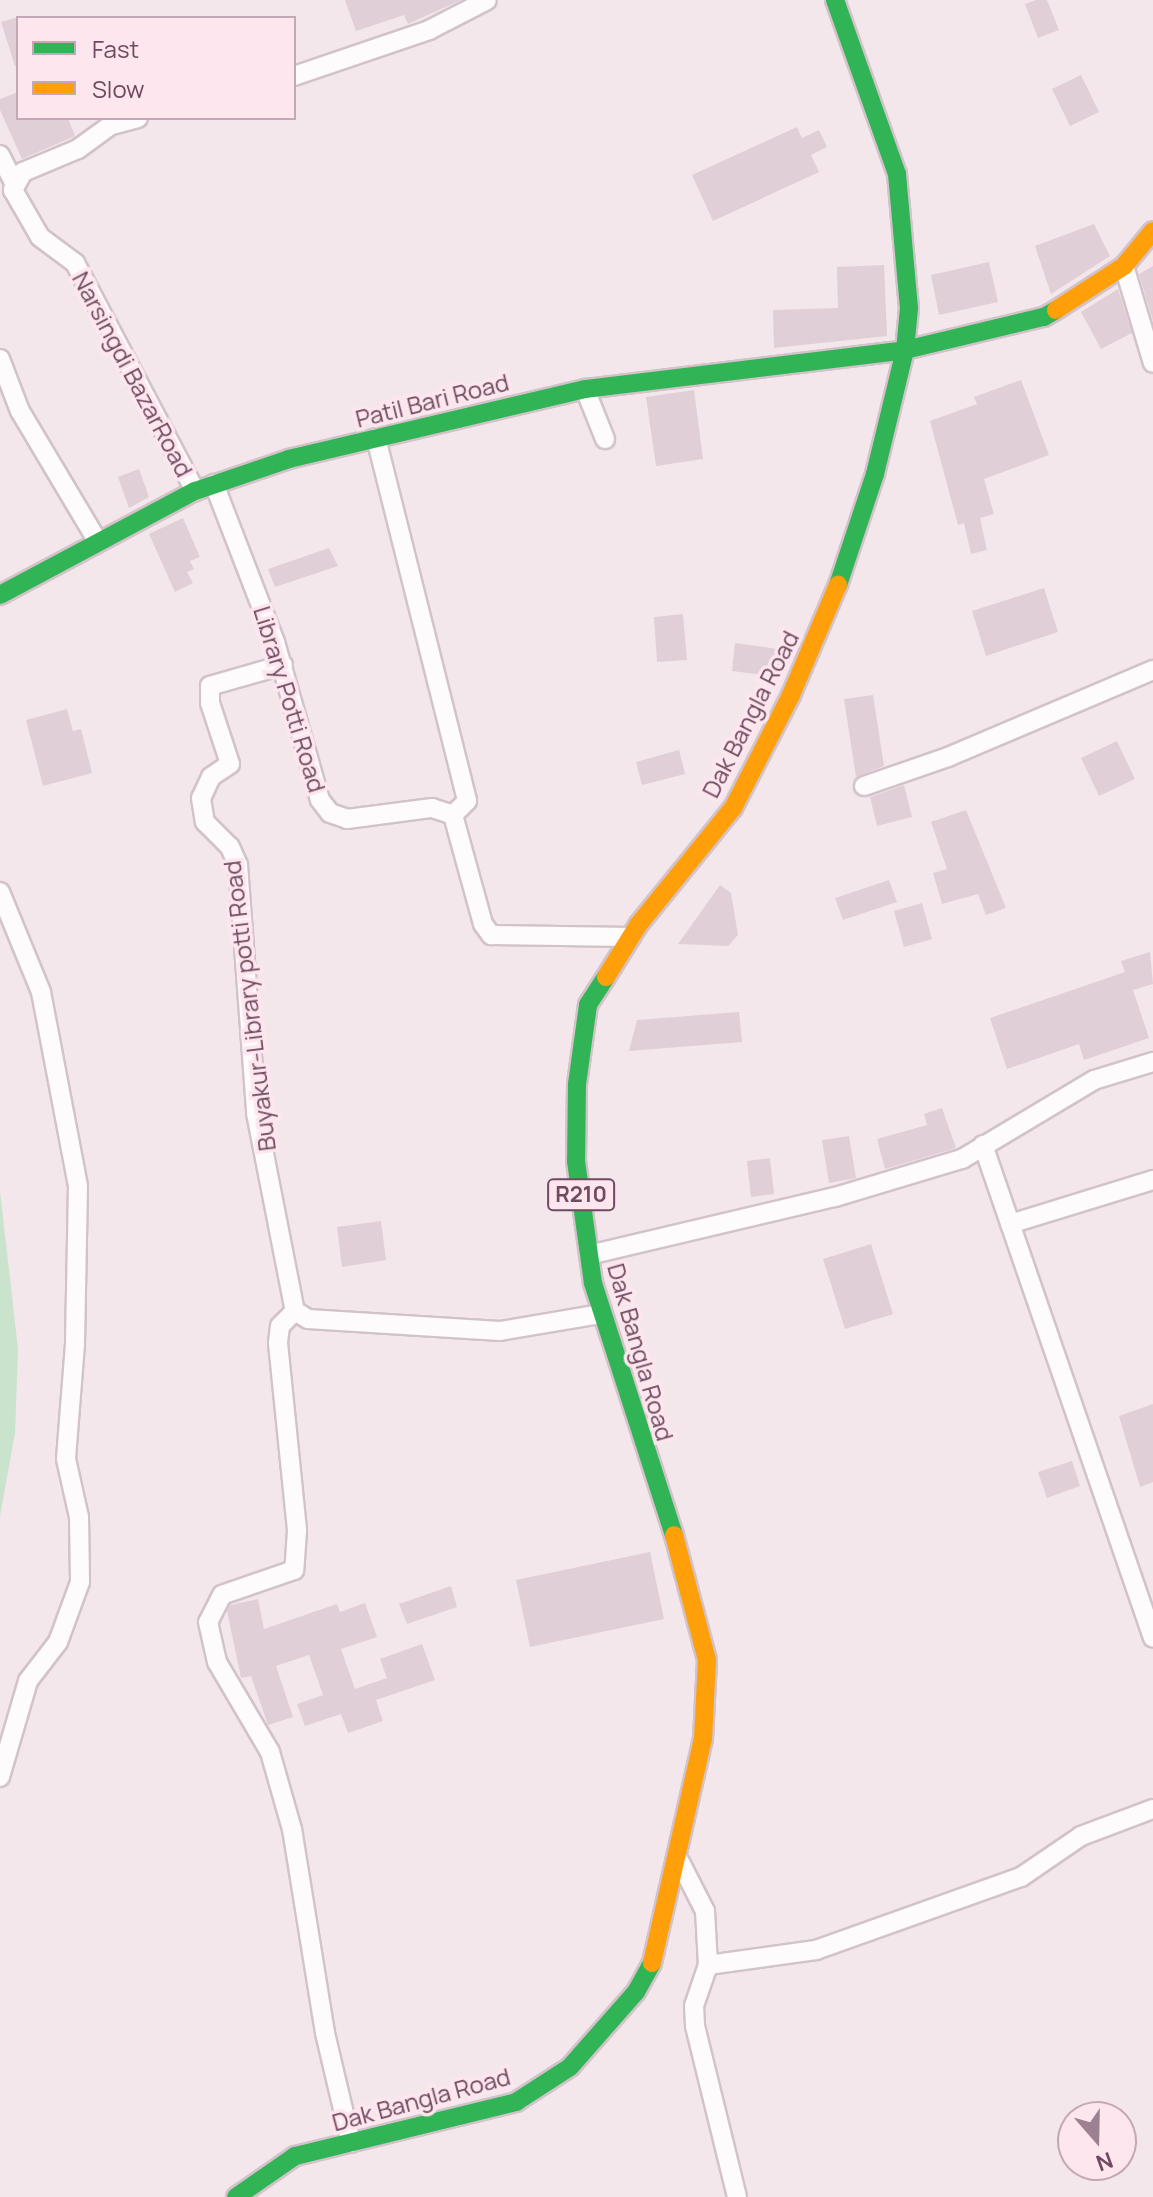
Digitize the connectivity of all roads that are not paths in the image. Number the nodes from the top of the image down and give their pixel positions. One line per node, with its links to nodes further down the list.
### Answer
1 (487, 0): 3 (street)
2 (835, 0): 9 (main road, Dak Bangla Road / R210)
3 (296, 75)
4 (130, 120): 6 (street)
5 (0, 155): 6 (street, Narsingdi BazarRoad)
6 (14, 183): 16 (street, Narsingdi BazarRoad)
7 (1153, 231): 8 (main road, Patil Bari Road)
8 (1124, 266): 9 (main road, Patil Bari Road); 11 (street)
9 (905, 350): 12 (main road, Patil Bari Road); 24 (main road, Dak Bangla Road / R210)
10 (0, 359): 17 (street)
11 (1153, 363)
12 (585, 389): 13 (main road, Patil Bari Road); 14 (street)
13 (376, 438): 15 (main road, Patil Bari Road); 22 (street)
14 (605, 439)
15 (214, 484): 16 (main road, Patil Bari Road); 19 (street, Library Potti Road)
16 (195, 491): 17 (main road, Patil Bari Road)
17 (97, 540): 18 (main road, Patil Bari Road)
18 (0, 595)
19 (283, 665): 22 (street, Library Potti Road); 30 (street, Buyakur-Library potti Road)
20 (1153, 670): 21 (street)
21 (864, 786)
22 (453, 815): 24 (street)
23 (0, 892): 33 (street)
24 (631, 937): 29 (main road, Dak Bangla Road / R210)
25 (1153, 1062): 26 (street)
26 (983, 1145): 28 (street); 29 (street)
27 (1153, 1180): 28 (street)
28 (1010, 1224): 32 (street)
29 (589, 1255): 31 (main road, Dak Bangla Road / R210)
30 (295, 1311): 31 (street); 37 (street)
31 (600, 1314): 35 (main road, Dak Bangla Road / R210)
32 (1153, 1638)
33 (0, 1777)
34 (1153, 1809): 36 (street)
35 (679, 1860): 36 (street); 37 (main road, Dak Bangla Road / R210)
36 (708, 1965): 39 (street)
37 (351, 2143): 38 (main road, Dak Bangla Road / R210)
38 (236, 2197)
39 (737, 2197)

